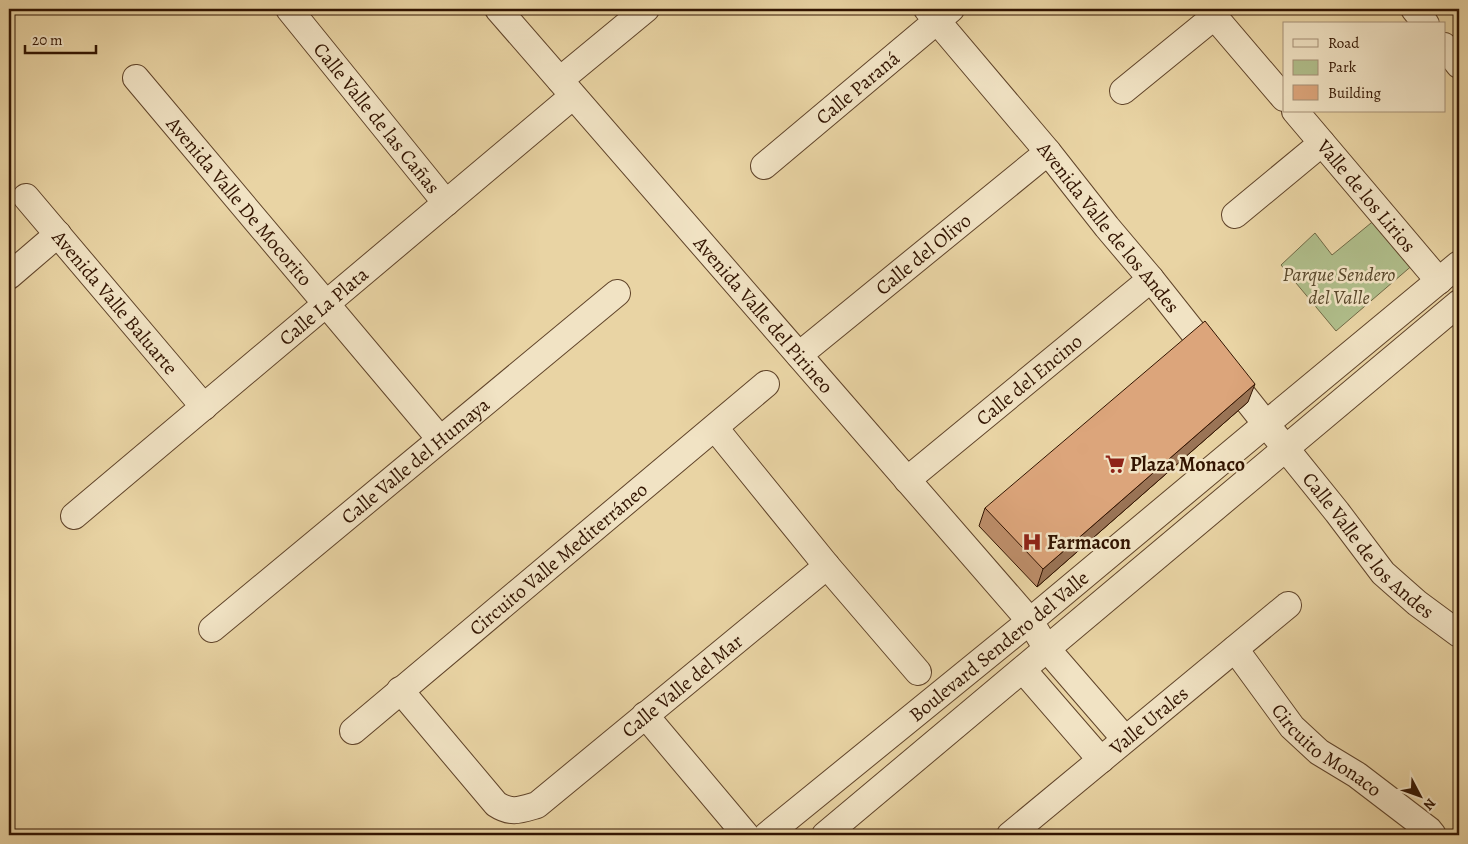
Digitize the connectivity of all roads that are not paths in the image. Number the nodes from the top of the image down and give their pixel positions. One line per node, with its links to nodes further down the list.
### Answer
1 (289, 9): 19 (street, Calle Valle de las Cañas)
2 (498, 9): 11 (street, Avenida Valle del Pirineo)
3 (646, 9): 11 (street, Calle La Plata)
4 (1414, 9): 7 (street)
5 (938, 13): 16 (street, Avenida Valle de los Andes); 17 (street, Calle Paraná)
6 (1212, 13): 12 (street); 13 (street)
7 (1424, 22)
8 (1446, 49): 9 (street)
9 (1459, 65)
10 (136, 78): 28 (street, Avenida Valle De Mocorito)
11 (566, 88): 19 (street, Calle La Plata); 29 (street, Avenida Valle del Pirineo)
12 (1123, 91)
13 (1283, 97)
14 (1296, 112): 15 (street, Valle de los Lirios)
15 (1322, 143): 20 (street); 25 (street, Valle de los Lirios)
16 (1048, 152): 24 (street, Avenida Valle de los Andes); 29 (street, Calle del Olivo)
17 (764, 166)
18 (26, 197): 21 (street, Avenida Valle Baluarte)
19 (446, 204): 28 (street, Calle La Plata)
20 (1235, 215)
21 (58, 234): 23 (street); 31 (street, Avenida Valle Baluarte)
22 (1459, 264): 25 (street, Boulevard Sendero del Valle)
23 (9, 276)
24 (1151, 279): 32 (street, Avenida Valle de los Andes); 36 (street, Calle del Encino)
25 (1439, 281): 32 (street, Boulevard Sendero del Valle)
26 (617, 292): 34 (street, Calle Valle del Humaya)
27 (1459, 303): 35 (street, Boulevard Sendero del Valle)
28 (326, 304): 31 (street, Calle La Plata); 34 (street, Avenida Valle De Mocorito)
29 (799, 355): 36 (street, Avenida Valle del Pirineo)
30 (766, 384): 33 (street, Circuito Valle Mediterráneo)
31 (204, 407): 37 (street, Calle La Plata)
32 (1266, 424): 35 (street, Avenida Valle de los Andes); 40 (street, Boulevard Sendero del Valle)
33 (715, 428): 38 (street); 47 (street, Circuito Valle Mediterráneo)
34 (440, 439): 42 (street, Calle Valle del Humaya)
35 (1286, 448): 41 (street, Calle Valle de los Andes); 44 (street, Boulevard Sendero del Valle)
36 (907, 480): 40 (street, Avenida Valle del Pirineo)
37 (74, 516)
38 (828, 566): 46 (street); 48 (street, Calle Valle del Mar)
39 (1288, 605): 43 (street, Valle Urales)
40 (1030, 621): 44 (street); 54 (street, Boulevard Sendero del Valle)
41 (1456, 626)
42 (212, 629)
43 (1234, 649): 50 (street, Valle Urales); 52 (street, Circuito Monaco)
44 (1047, 650): 45 (street, Boulevard Sendero del Valle); 50 (street)
45 (1023, 670): 51 (street); 55 (street, Boulevard Sendero del Valle)
46 (918, 672)
47 (400, 690): 48 (street, Calle Valle del Mar); 49 (street, Circuito Valle Mediterráneo)
48 (645, 715): 53 (street)
49 (353, 731)
50 (1125, 739): 51 (street, Valle Urales)
51 (1100, 760): 56 (street, Valle Urales)
52 (1429, 834)
53 (746, 835)
54 (767, 835)
55 (825, 835)
56 (1010, 835)

